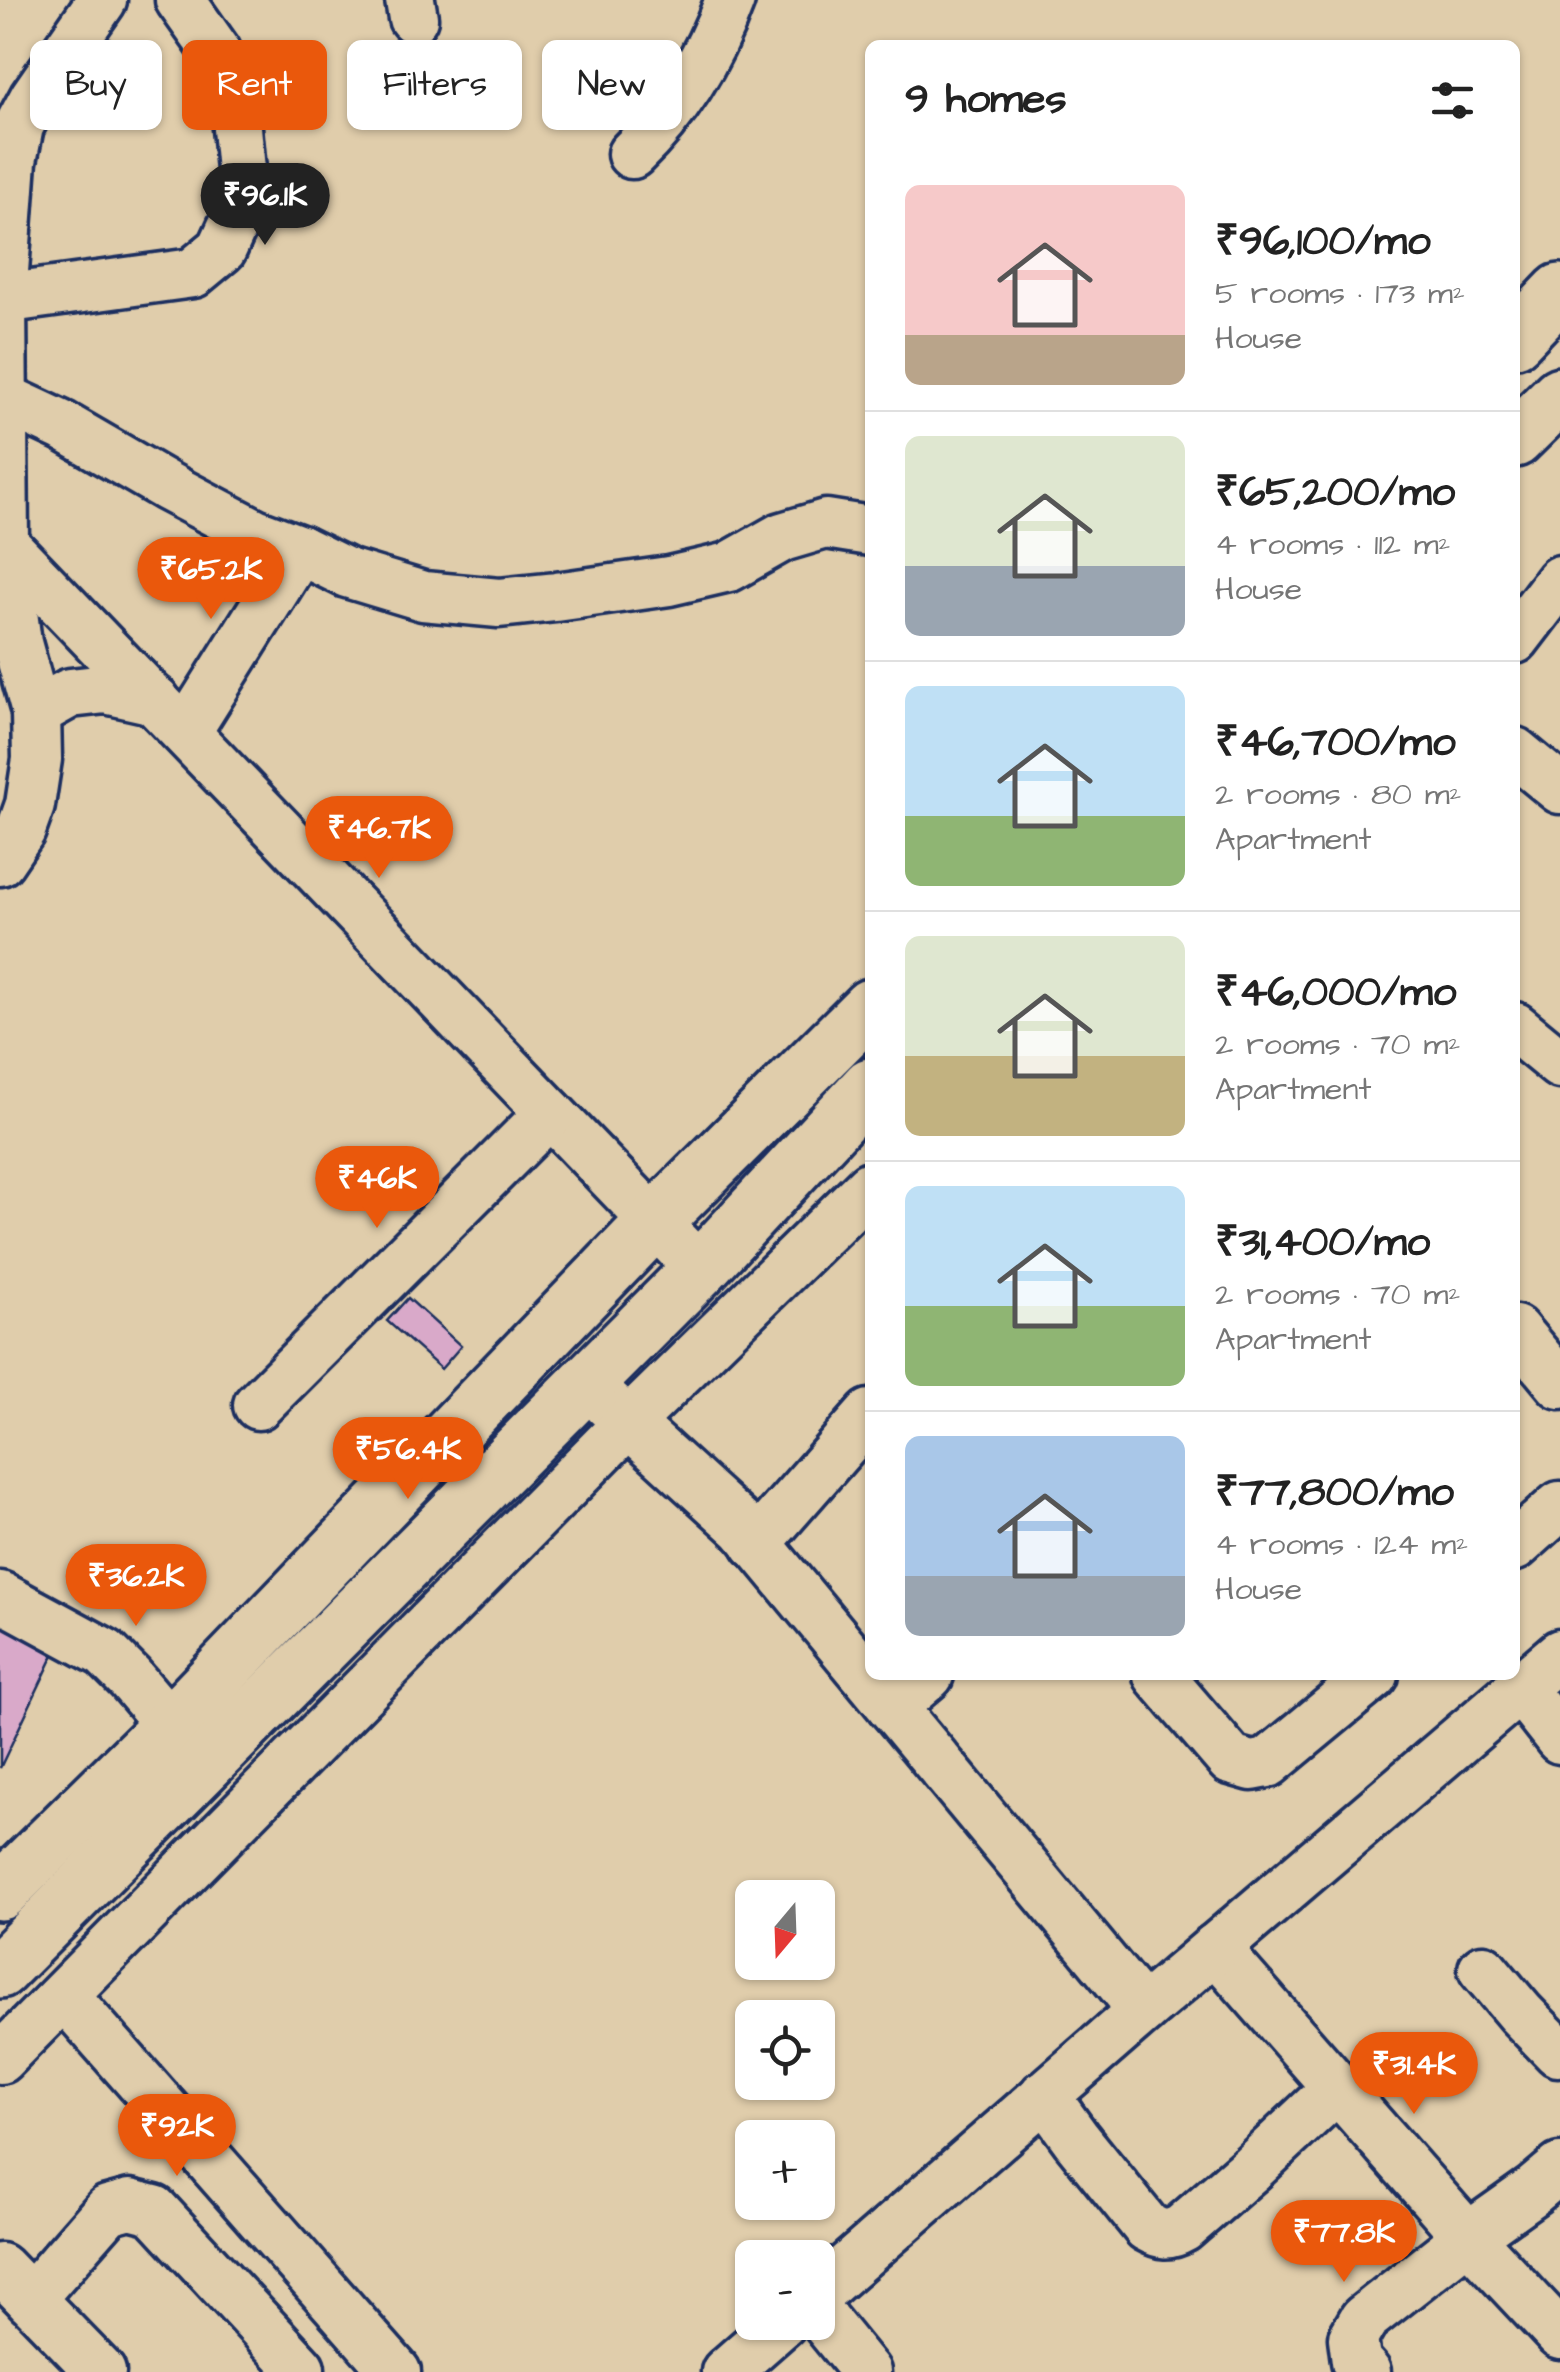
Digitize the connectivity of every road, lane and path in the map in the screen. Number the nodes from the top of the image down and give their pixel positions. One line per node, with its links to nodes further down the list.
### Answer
1 (102, 0): 6 (street)
2 (180, 0): 6 (street)
3 (730, 0): 4 (street)
4 (632, 154)
5 (1560, 292): 7 (street)
6 (2, 299): 9 (street)
7 (1520, 334)
8 (1560, 395): 10 (street)
9 (3, 398): 12 (street); 13 (street)
10 (1520, 434)
11 (865, 530): 12 (street)
12 (300, 550): 17 (street)
13 (5, 568): 16 (street); 17 (street)
14 (1560, 580): 15 (street)
15 (1520, 632)
16 (36, 712): 17 (street); 20 (street)
17 (171, 716): 25 (street)
18 (1520, 756): 19 (street)
19 (1560, 789)
20 (1, 860)
21 (865, 1012): 27 (street)
22 (1520, 1031): 23 (street)
23 (1560, 1064)
24 (865, 1091): 28 (street)
25 (550, 1113): 27 (street); 32 (street)
26 (865, 1191): 34 (street)
27 (655, 1221): 28 (street); 48 (street)
28 (700, 1268): 30 (street)
29 (1520, 1336): 31 (street)
30 (586, 1384): 34 (street); 48 (street)
31 (1560, 1384)
32 (258, 1404)
33 (865, 1420): 37 (street)
34 (628, 1423): 37 (street); 53 (street)
35 (1560, 1506): 36 (street)
36 (1520, 1542)
37 (756, 1544): 40 (street)
38 (0, 1596): 48 (street)
39 (1560, 1654): 45 (street)
40 (865, 1675)
41 (869, 1680): 46 (street)
42 (923, 1680): 46 (street)
43 (1162, 1680): 44 (street)
44 (1368, 1680)
45 (1520, 1688): 47 (street); 50 (street)
46 (892, 1707): 54 (street)
47 (1560, 1739)
48 (192, 1740): 49 (street); 51 (street)
49 (0, 1892)
50 (1215, 1948): 54 (street); 57 (street)
51 (0, 1970)
52 (1483, 1970): 55 (street)
53 (64, 1994): 56 (street); 68 (street)
54 (1143, 2010): 58 (street)
55 (1559, 2052)
56 (0, 2059)
57 (1337, 2088): 58 (street); 60 (street)
58 (1044, 2095): 61 (street)
59 (1560, 2168): 60 (street)
60 (1468, 2237): 64 (street); 71 (street)
61 (835, 2277)
62 (15, 2284): 66 (street); 67 (street)
63 (835, 2334): 70 (street)
64 (1560, 2335)
65 (762, 2340): 69 (street)
66 (300, 2368)
67 (95, 2370)
68 (396, 2372)
69 (726, 2372)
70 (866, 2372)
71 (1366, 2372)

